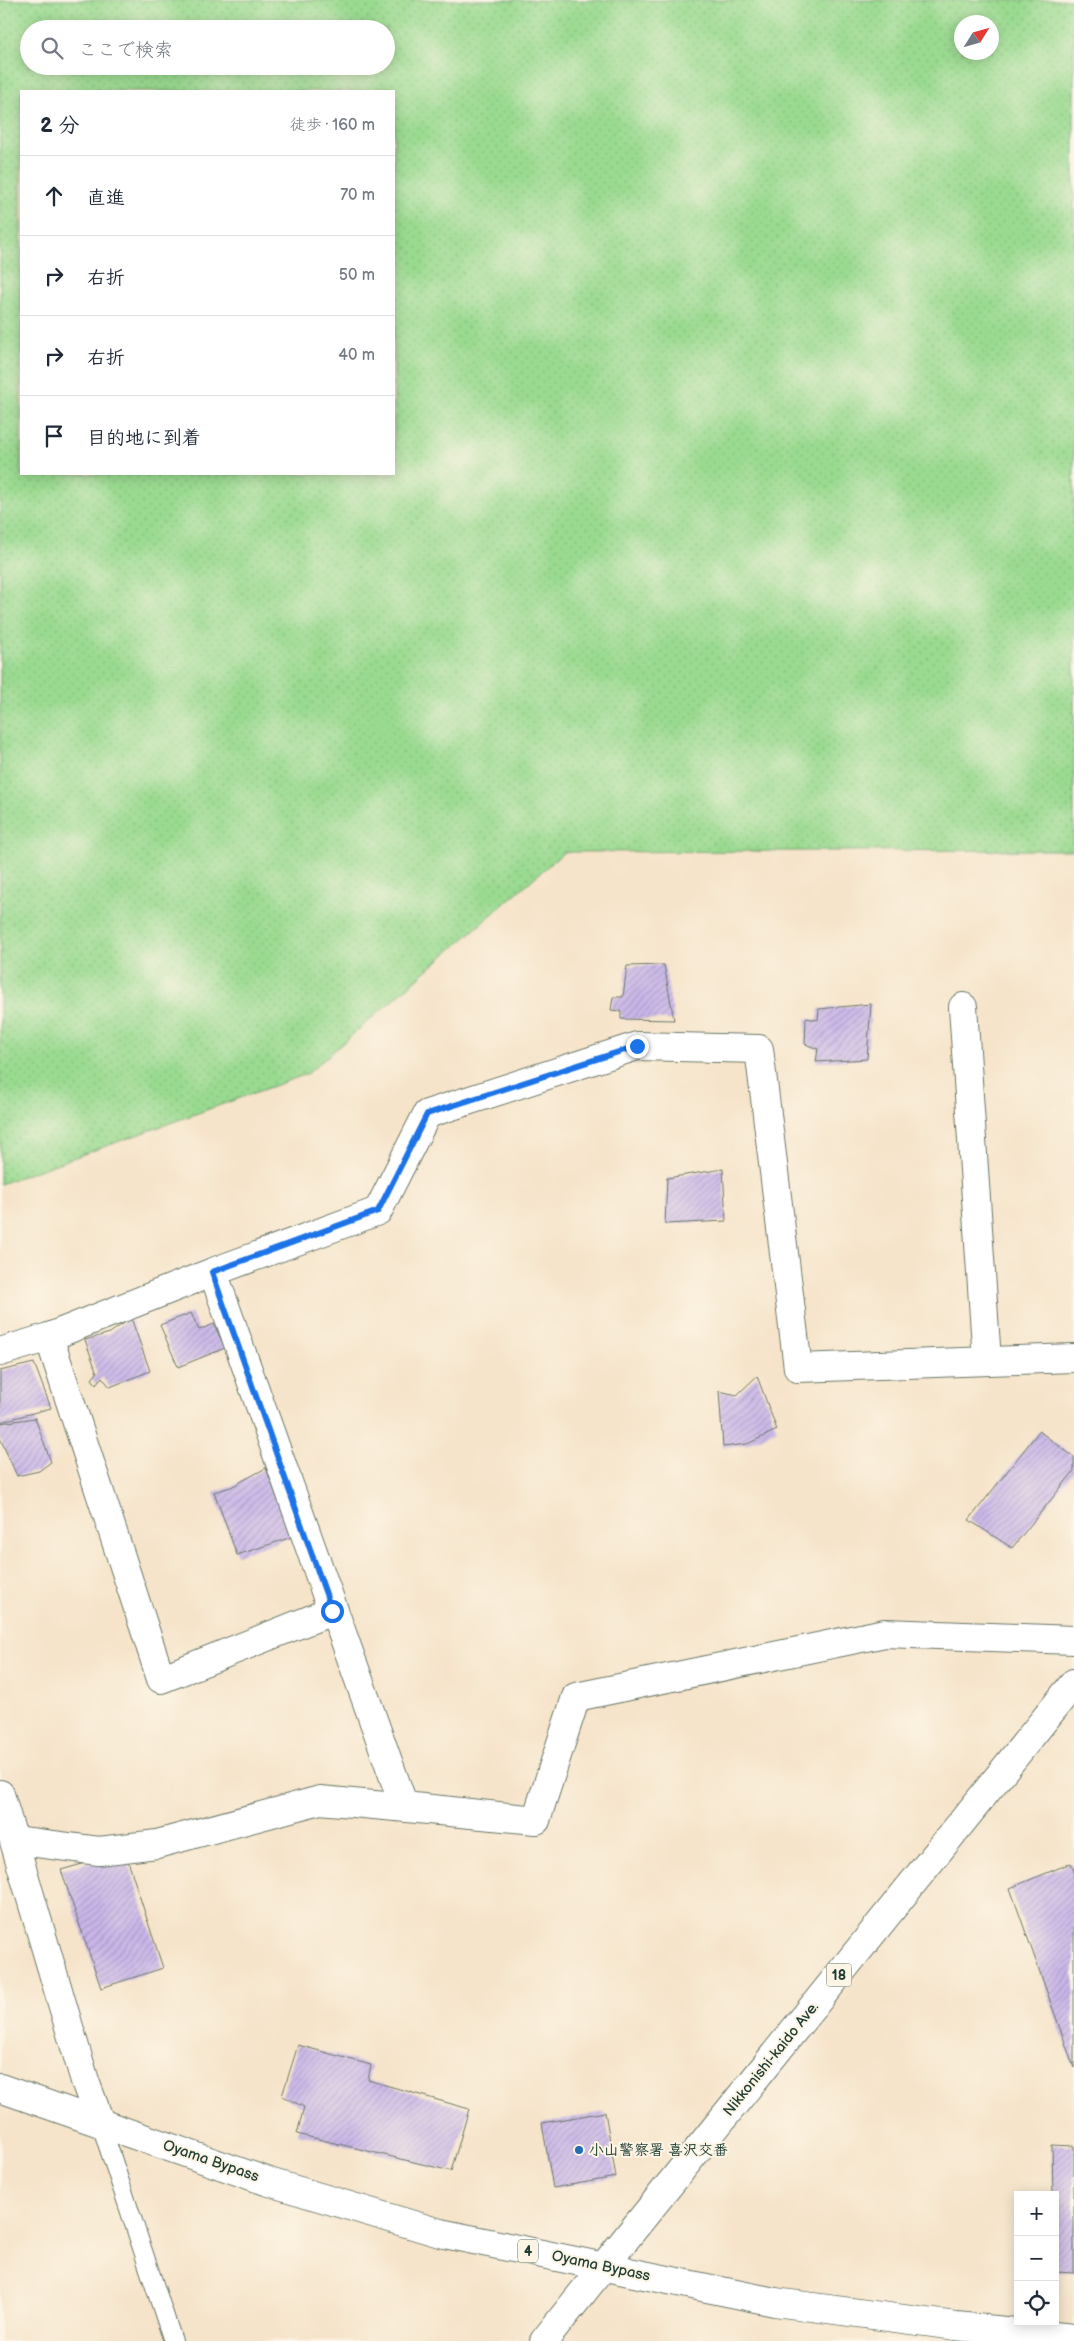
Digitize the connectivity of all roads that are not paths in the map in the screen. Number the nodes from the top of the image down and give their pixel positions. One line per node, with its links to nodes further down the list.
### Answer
1 (963, 1007): 6 (main road)
2 (214, 1277): 3 (main road); 3 (main road); 6 (main road); 10 (main road)
3 (49, 1337): 4 (main road)
4 (0, 1352)
5 (1074, 1358): 6 (main road)
6 (987, 1361)
7 (1074, 1640): 10 (main road)
8 (1074, 1683): 14 (main road, Nikkonishi-kaido Ave. / 18)
9 (0, 1794): 11 (main road)
10 (536, 1820): 11 (main road)
11 (14, 1840): 13 (main road)
12 (0, 2088): 13 (main road, Oyama Bypass / 4)
13 (100, 2122): 14 (main road, Oyama Bypass / 4); 16 (lane)
14 (603, 2267): 15 (main road, Oyama Bypass / 4); 17 (main road, Nikkonishi-kaido Ave.)
15 (1066, 2339)
16 (173, 2341)
17 (544, 2341)

